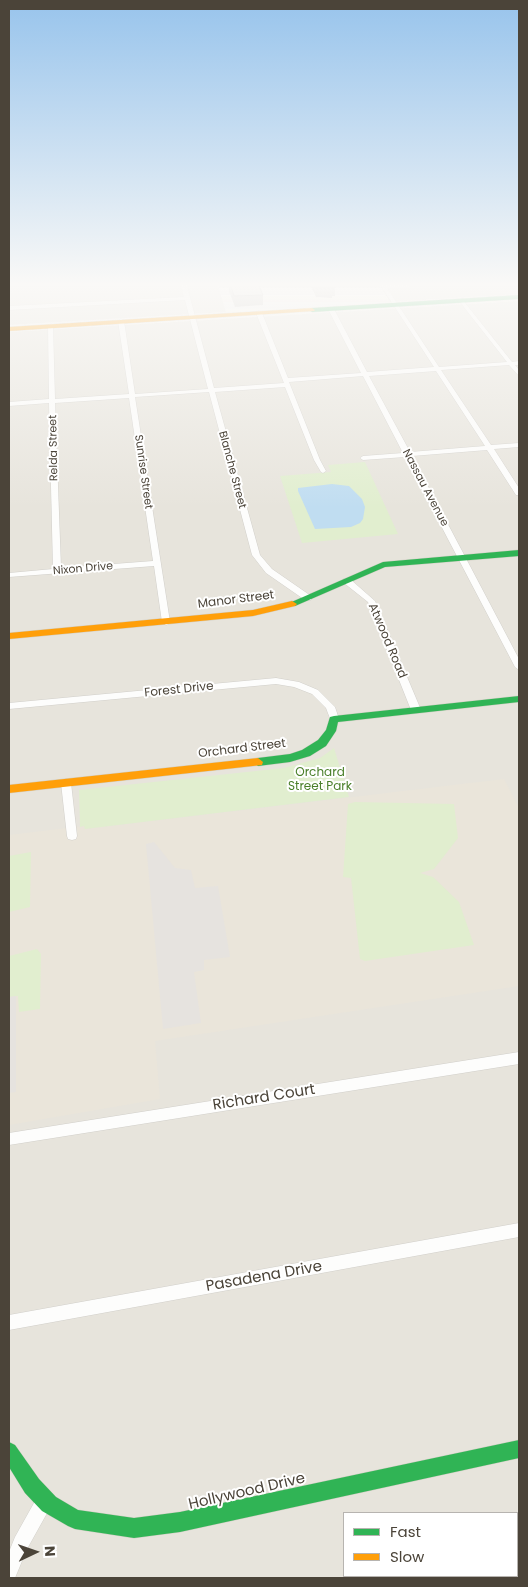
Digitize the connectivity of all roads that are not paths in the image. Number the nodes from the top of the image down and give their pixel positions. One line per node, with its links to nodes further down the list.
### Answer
1 (51, 360): 16 (street, Relda Street)
2 (127, 360): 15 (street, Sunrise Street)
3 (202, 360): 14 (street, Blanche Street)
4 (277, 360): 13 (street)
5 (358, 360): 11 (street, Nassau Avenue)
6 (432, 360): 10 (street)
7 (508, 360): 9 (street)
8 (519, 363): 9 (street)
9 (511, 364): 10 (street); 12 (street)
10 (438, 369): 11 (street); 19 (street)
11 (365, 374): 13 (street); 20 (street, Nassau Avenue)
12 (519, 374)
13 (286, 383): 14 (street); 22 (street)
14 (210, 391): 15 (street); 30 (street, Blanche Street)
15 (132, 396): 16 (street); 26 (street, Sunrise Street)
16 (53, 402): 17 (street); 27 (street, Relda Street)
17 (9, 404)
18 (519, 446): 19 (street)
19 (490, 448): 20 (street); 23 (street)
20 (407, 454): 21 (street); 25 (street, Nassau Avenue)
21 (364, 458)
22 (323, 471)
23 (519, 493)
24 (519, 553): 25 (street, Manor Street)
25 (462, 558): 29 (street, Manor Street); 33 (street, Nassau Avenue)
26 (157, 562): 27 (street, Nixon Drive); 31 (street, Sunrise Street)
27 (57, 571): 28 (street, Nixon Drive)
28 (9, 575)
29 (347, 581): 30 (street, Manor Street); 36 (street, Atwood Road)
30 (308, 598): 31 (street, Manor Street)
31 (166, 622): 32 (street, Manor Street)
32 (9, 636)
33 (519, 667)
34 (519, 699): 36 (street)
35 (9, 706): 37 (street, Forest Drive)
36 (416, 710): 37 (street)
37 (334, 718): 38 (street, Orchard Street)
38 (66, 783): 39 (street, Orchard Street); 40 (street)
39 (9, 789)
40 (72, 836)
41 (519, 1058): 42 (street, Richard Court)
42 (9, 1139)
43 (519, 1230): 44 (street, Pasadena Drive)
44 (9, 1323)
45 (519, 1449): 47 (street, Hollywood Drive)
46 (9, 1451): 47 (street, Hollywood Drive)
47 (45, 1500): 48 (street)
48 (9, 1572)

